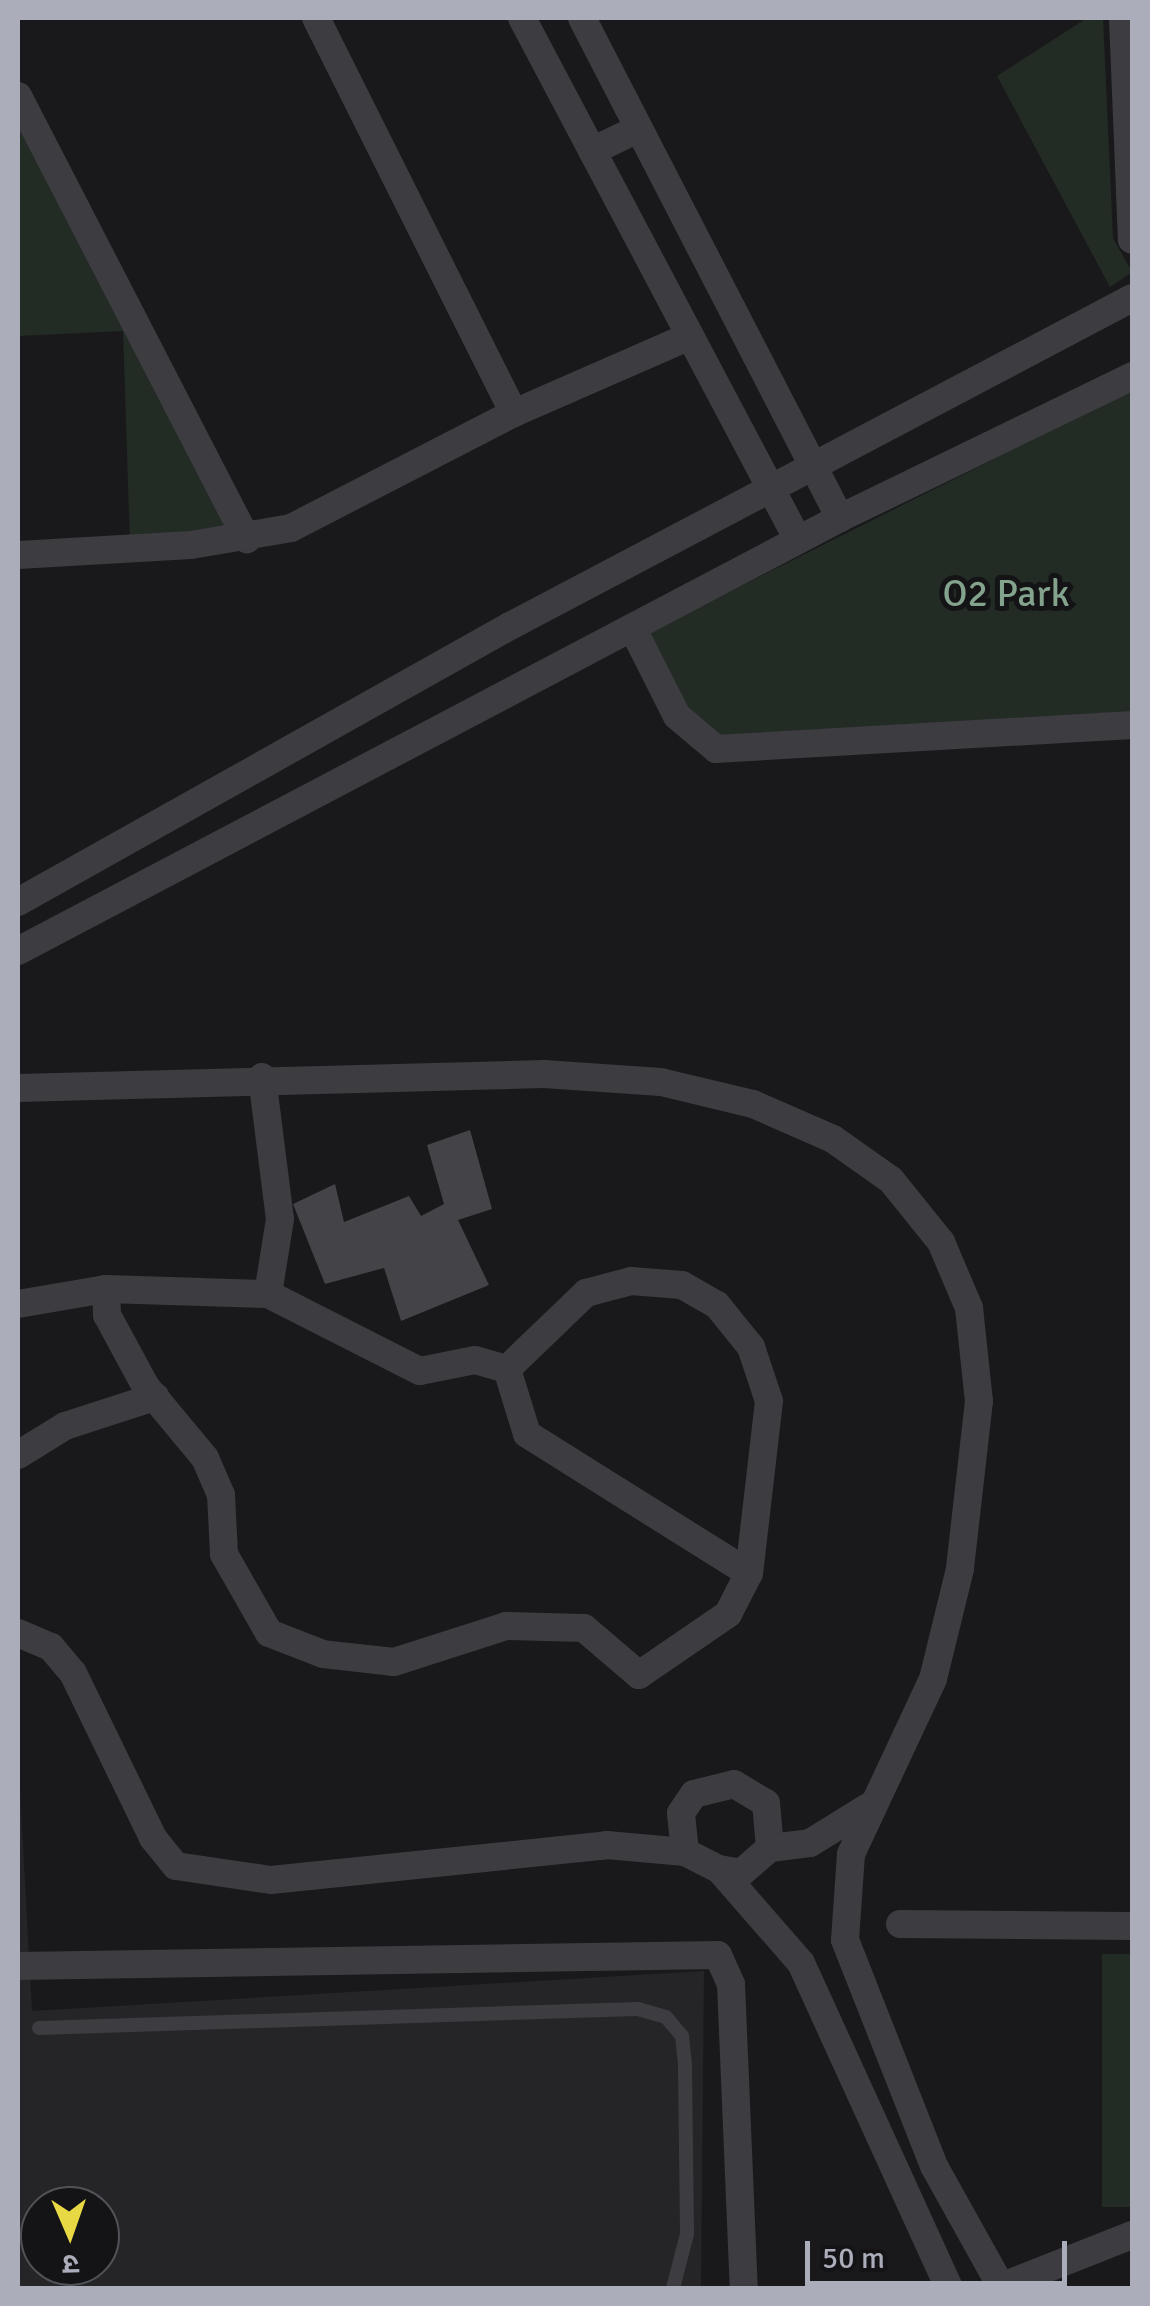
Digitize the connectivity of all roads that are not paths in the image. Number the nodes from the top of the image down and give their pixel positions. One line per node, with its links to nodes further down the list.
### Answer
1 (316, 18): 14 (street)
2 (522, 18): 7 (street)
3 (582, 18): 6 (street)
4 (1124, 18): 8 (street)
5 (18, 96): 19 (street)
6 (638, 129): 7 (street); 13 (street)
7 (592, 151): 11 (street)
8 (1131, 174): 9 (street)
9 (1132, 240)
10 (1132, 298): 16 (street)
11 (688, 337): 14 (street); 15 (street)
12 (1132, 376): 18 (street)
13 (775, 404): 15 (street); 16 (street)
14 (514, 413): 19 (street)
15 (734, 422): 17 (street)
16 (808, 470): 17 (street); 18 (street)
17 (770, 490): 20 (street); 24 (street)
18 (840, 518): 20 (street)
19 (247, 539): 21 (street)
20 (798, 540): 22 (street)
21 (18, 554)
22 (633, 629): 23 (street); 25 (street)
23 (1132, 725)
24 (18, 902)
25 (20, 943)
26 (262, 1077): 27 (street); 29 (street); 36 (street)
27 (18, 1088)
28 (106, 1289): 29 (street); 30 (street); 32 (street)
29 (268, 1294): 31 (street)
30 (18, 1304)
31 (507, 1369): 34 (street); 34 (street)
32 (155, 1398): 33 (street); 34 (street)
33 (18, 1456)
34 (748, 1573)
35 (18, 1632): 38 (street)
36 (876, 1802): 37 (street); 44 (street)
37 (770, 1848): 38 (street); 39 (street)
38 (684, 1852): 39 (street)
39 (719, 1870): 45 (street)
40 (900, 1924): 41 (street)
41 (1132, 1926)
42 (18, 1966): 50 (street)
43 (39, 2028): 49 (lane)
44 (898, 2082): 45 (street); 46 (street)
45 (857, 2101): 47 (street)
46 (948, 2192): 47 (street); 52 (street)
47 (908, 2211): 51 (street)
48 (1132, 2235): 52 (street)
49 (674, 2288)
50 (744, 2288)
51 (949, 2288)
52 (1001, 2288)

